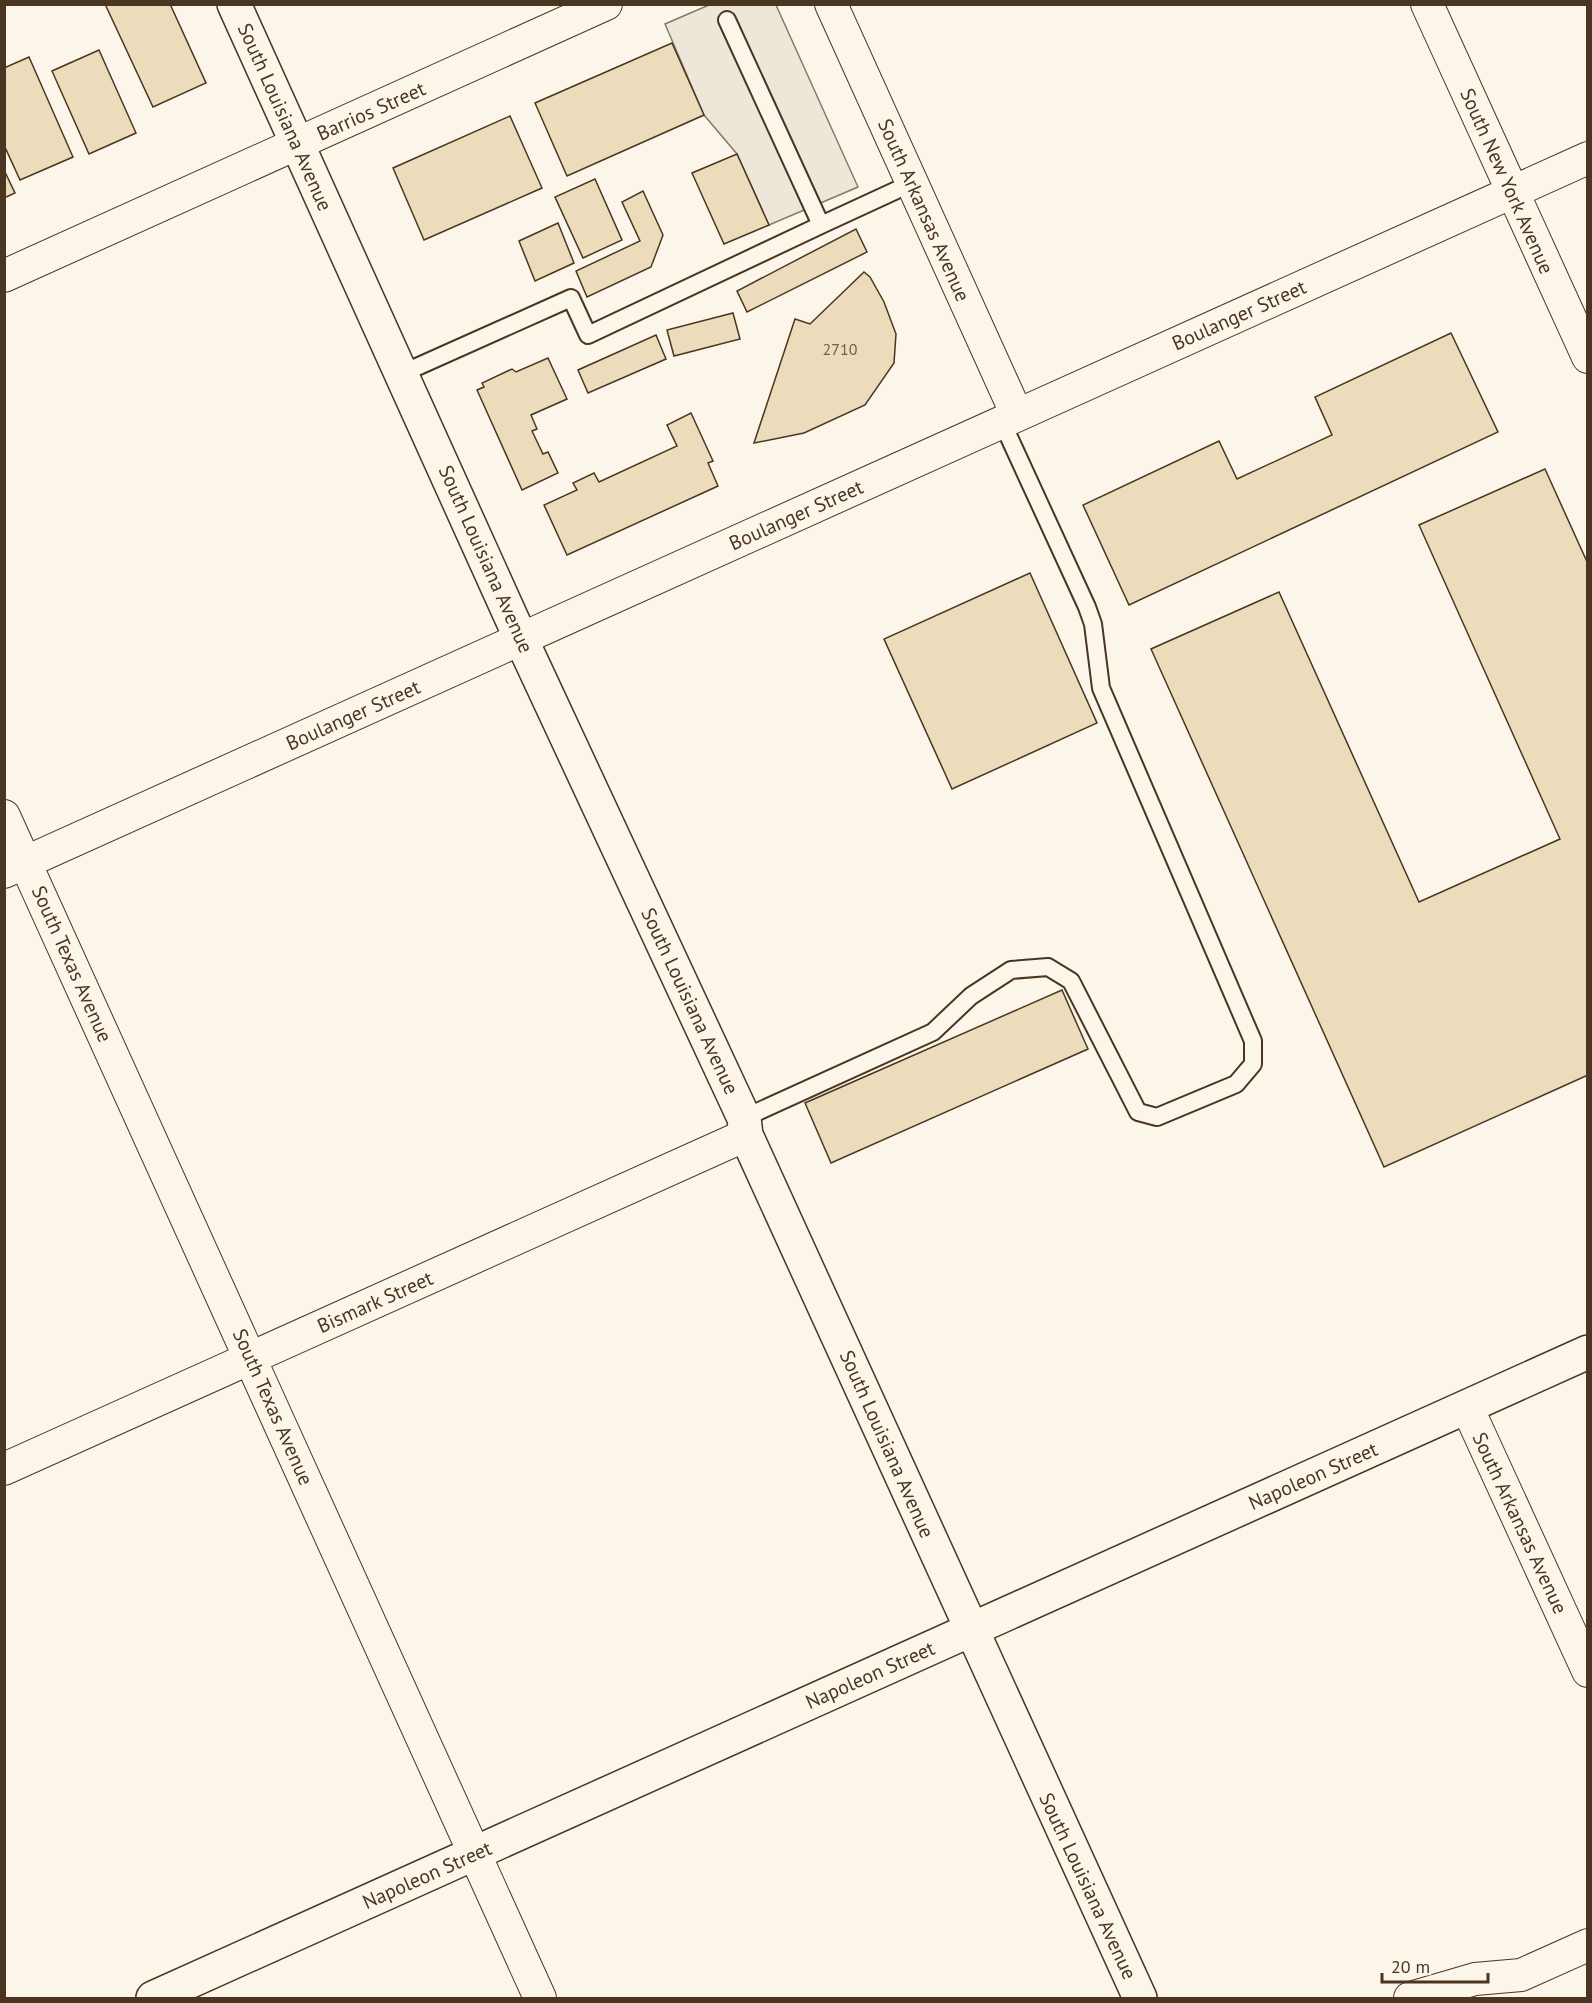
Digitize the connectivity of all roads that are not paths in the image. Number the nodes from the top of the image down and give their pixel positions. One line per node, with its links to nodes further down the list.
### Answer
1 (234, 4): 6 (street, South Louisiana Avenue)
2 (606, 4): 6 (street, Barrios Street)
3 (831, 4): 8 (street, South Arkansas Avenue)
4 (1428, 4): 9 (street, South New York Avenue)
5 (727, 20): 10 (lane)
6 (297, 144): 11 (street, Barrios Street); 13 (street, South Louisiana Avenue)
7 (1587, 158): 9 (street, Boulanger Street)
8 (912, 183): 10 (lane); 14 (street, South Arkansas Avenue)
9 (1513, 192): 12 (street, South New York Avenue); 14 (street, Boulanger Street)
10 (821, 225): 13 (lane)
11 (4, 276)
12 (1587, 357)
13 (401, 374): 15 (street, South Louisiana Avenue)
14 (1010, 419): 15 (street, Boulanger Street); 18 (lane)
15 (521, 639): 17 (street, Boulanger Street); 18 (street, South Louisiana Avenue)
16 (4, 816): 17 (street, South Texas Avenue)
17 (15, 867): 20 (street, South Texas Avenue)
18 (745, 1126): 20 (street, Bismark Street); 23 (street, South Louisiana Avenue)
19 (1587, 1352): 21 (street, Napoleon Street)
20 (251, 1358): 22 (street, Bismark Street); 25 (street, South Texas Avenue)
21 (1467, 1407): 23 (street, Napoleon Street); 24 (street, South Arkansas Avenue)
22 (4, 1469)
23 (971, 1630): 25 (street, Napoleon Street); 29 (street, South Louisiana Avenue)
24 (1587, 1671)
25 (476, 1853): 27 (street, Napoleon Street); 28 (street, South Texas Avenue)
26 (1587, 1945): 30 (street)
27 (153, 1998)
28 (540, 1998)
29 (1140, 1998)
30 (1410, 1998)

